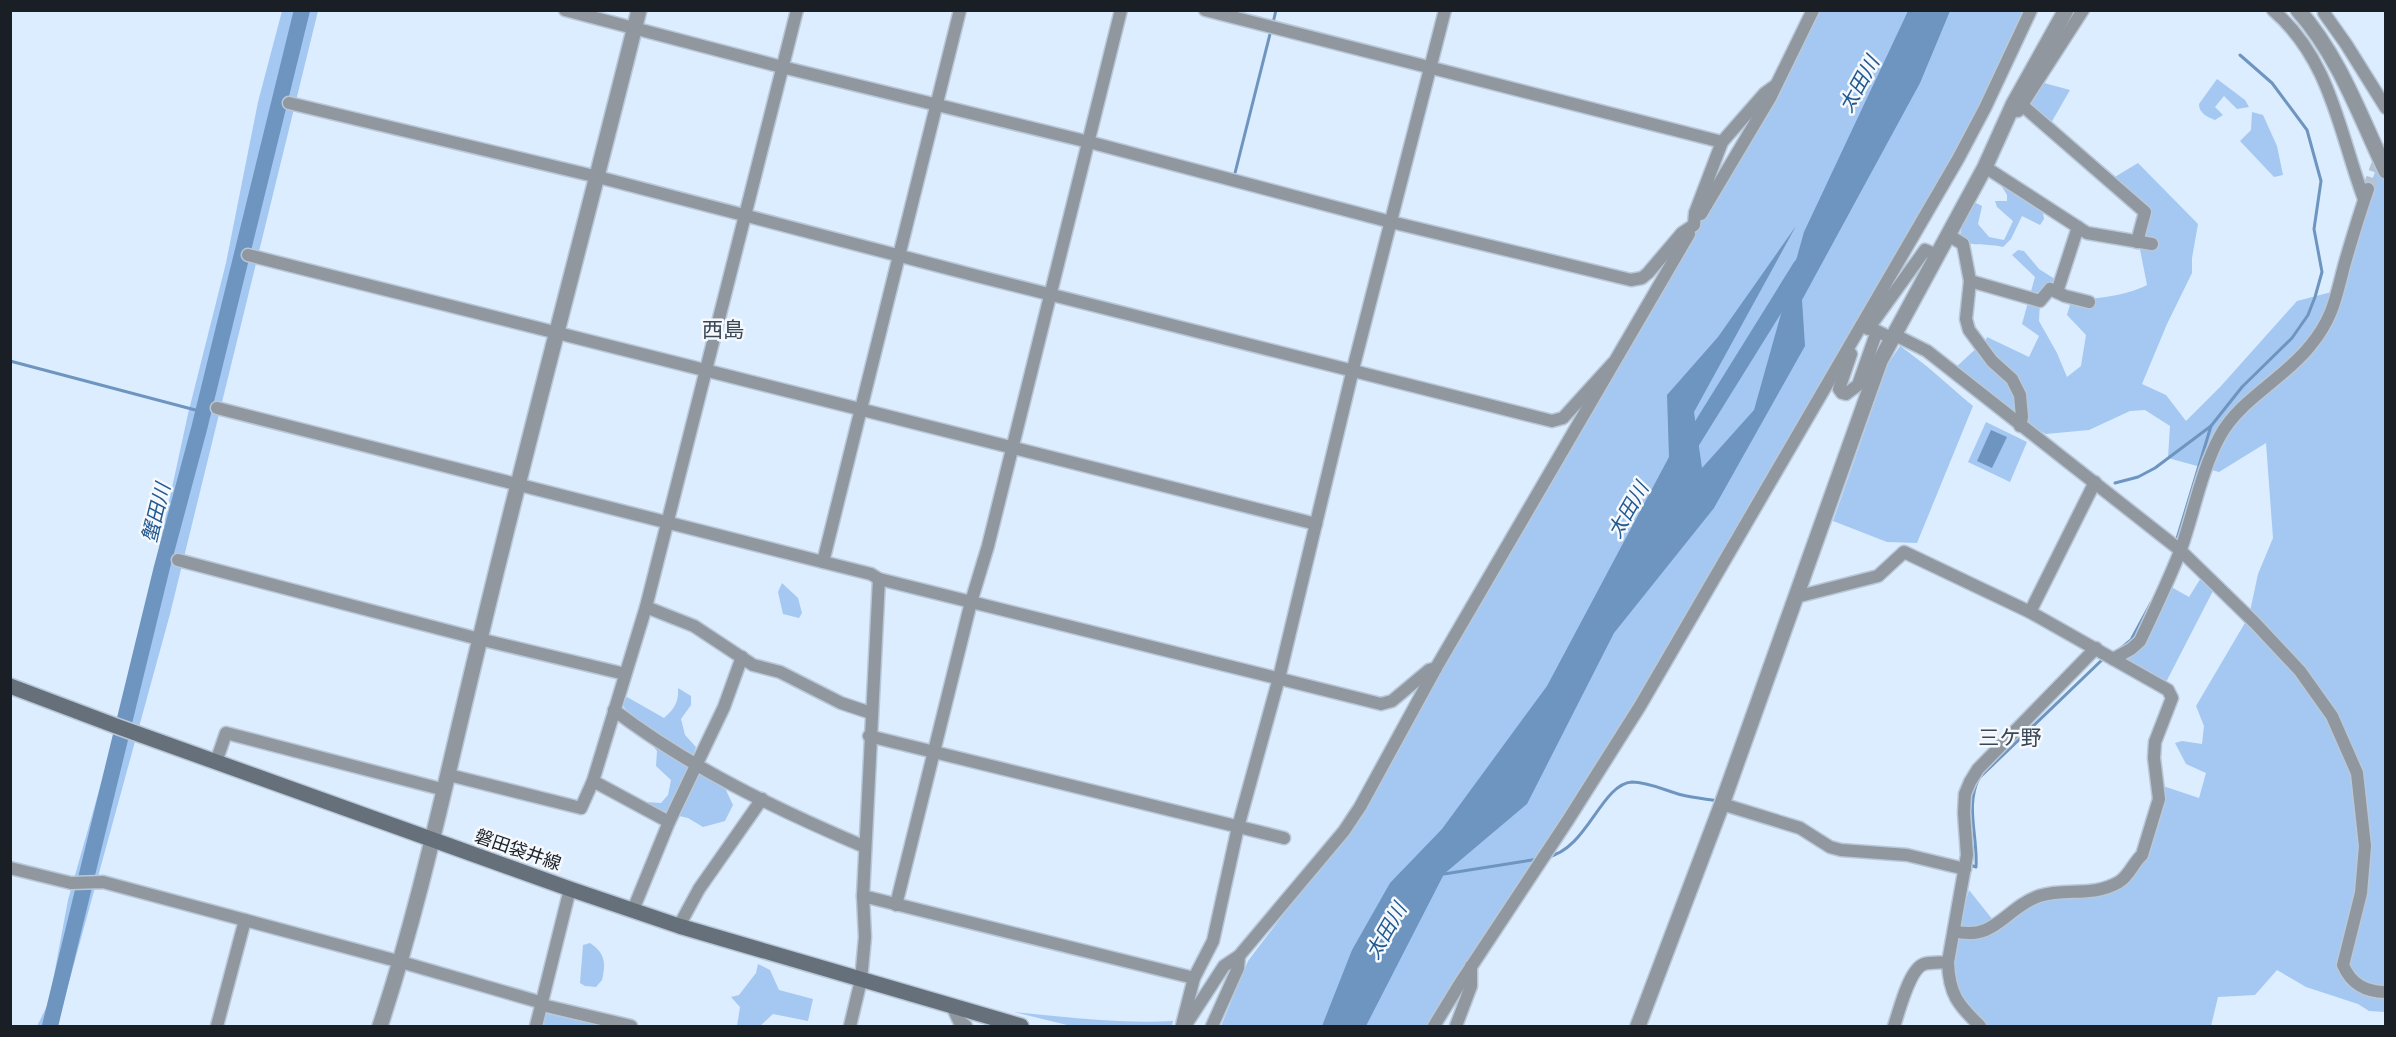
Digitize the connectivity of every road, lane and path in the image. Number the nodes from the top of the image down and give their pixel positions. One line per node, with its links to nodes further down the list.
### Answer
1 (565, 10): 16 (street)
2 (639, 10): 16 (street)
3 (797, 10): 17 (street)
4 (960, 10): 21 (street)
5 (1121, 10): 25 (street)
6 (1205, 10): 18 (street)
7 (1445, 10): 18 (street)
8 (1813, 10): 19 (street)
9 (2031, 10): 46 (street)
10 (2066, 10): 24 (street)
11 (2083, 10): 22 (street)
12 (2273, 10): 58 (street)
13 (2298, 10): 15 (street)
14 (2324, 12): 15 (street); 23 (street)
15 (2310, 24): 28 (street)
16 (634, 29): 17 (street); 29 (street)
17 (782, 67): 21 (street); 30 (street)
18 (1431, 69): 26 (street); 31 (street)
19 (1776, 85): 26 (street); 32 (street)
20 (289, 103): 29 (street)
21 (936, 104): 25 (street); 39 (street)
22 (2022, 105): 24 (street); 35 (street)
23 (2385, 108)
24 (2006, 121): 27 (street)
25 (1089, 142): 31 (street); 42 (street)
26 (1722, 142): 32 (street)
27 (1985, 167): 33 (street); 34 (street)
28 (2385, 171)
29 (598, 177): 30 (street); 44 (street)
30 (746, 215): 39 (street); 49 (street)
31 (1391, 222): 32 (street); 48 (street)
32 (1694, 225): 47 (street)
33 (2078, 227): 35 (street); 41 (street)
34 (1948, 235): 38 (street); 40 (street)
35 (2137, 242): 36 (street)
36 (2152, 244)
37 (248, 255): 44 (street)
38 (1936, 255): 45 (street); 46 (street)
39 (900, 256): 42 (street); 51 (street)
40 (1970, 281): 41 (street); 52 (street)
41 (2057, 292): 43 (street)
42 (1051, 294): 48 (street); 53 (street)
43 (2089, 302)
44 (556, 333): 49 (street); 55 (street)
45 (1892, 336): 46 (street); 52 (street); 62 (street)
46 (1850, 347): 101 (street)
47 (1613, 363): 48 (street); 70 (street)
48 (1353, 369): 57 (street)
49 (705, 371): 51 (street); 56 (street)
50 (217, 408): 55 (street)
51 (862, 410): 53 (street); 60 (street)
52 (2020, 426): 54 (street)
53 (1012, 446): 57 (street); 63 (street)
54 (2094, 482): 58 (street); 65 (street)
55 (519, 485): 56 (street); 66 (street)
56 (667, 522): 60 (street); 64 (street)
57 (1316, 524): 72 (street)
58 (2180, 550): 69 (street); 104 (street)
59 (178, 560): 66 (street)
60 (823, 561): 61 (street)
61 (879, 579): 63 (street); 75 (street)
62 (1796, 597): 65 (street); 83 (street)
63 (971, 602): 72 (street); 77 (street)
64 (646, 607): 68 (street); 71 (street)
65 (2030, 612): 67 (street)
66 (480, 639): 71 (street); 81 (street)
67 (2096, 648): 69 (street); 90 (street)
68 (742, 657): 75 (street); 79 (street)
69 (2113, 659): 97 (street)
70 (1436, 668): 72 (street); 98 (street)
71 (625, 674): 74 (street)
72 (1279, 678): 85 (street)
73 (10, 686): 78 (main road, 磐田袋井線)
74 (614, 710): 79 (street); 80 (street)
75 (871, 713): 76 (street)
76 (870, 736): 77 (street); 88 (street)
77 (934, 751): 85 (street); 93 (street)
78 (216, 762): 81 (street); 87 (main road, 磐田袋井線)
79 (696, 765): 82 (street); 84 (street)
80 (593, 781): 81 (street); 84 (street)
81 (447, 782): 87 (street)
82 (762, 799): 88 (street); 96 (street)
83 (1722, 804): 90 (street); 118 (street)
84 (669, 822): 94 (street)
85 (1238, 826): 86 (street); 102 (street)
86 (1284, 838)
87 (433, 841): 91 (main road, 磐田袋井線); 99 (street)
88 (865, 848): 92 (street)
89 (10, 868): 95 (street)
90 (1965, 869): 97 (street)
91 (570, 889): 94 (main road, 磐田袋井線); 105 (street)
92 (863, 896): 93 (street); 103 (street)
93 (896, 905): 102 (street)
94 (633, 910): 96 (main road, 磐田袋井線)
95 (245, 920): 99 (street); 107 (street)
96 (679, 926): 103 (main road, 磐田袋井線)
97 (1954, 931): 100 (street)
98 (1239, 956): 114 (street); 115 (street)
99 (401, 962): 105 (street); 108 (street)
100 (1948, 962): 119 (street); 120 (street)
101 (1471, 966): 116 (street); 117 (street)
102 (1194, 978): 114 (street)
103 (861, 980): 106 (main road, 磐田袋井線); 111 (street)
104 (2385, 992)
105 (543, 1004): 109 (street); 110 (street)
106 (952, 1006): 112 (street); 113 (main road, 磐田袋井線)
107 (217, 1026)
108 (380, 1026)
109 (536, 1026)
110 (631, 1026)
111 (850, 1026)
112 (966, 1026)
113 (1021, 1026)
114 (1183, 1026)
115 (1212, 1026)
116 (1434, 1026)
117 (1456, 1026)
118 (1638, 1026)
119 (1894, 1026)
120 (1980, 1026)

